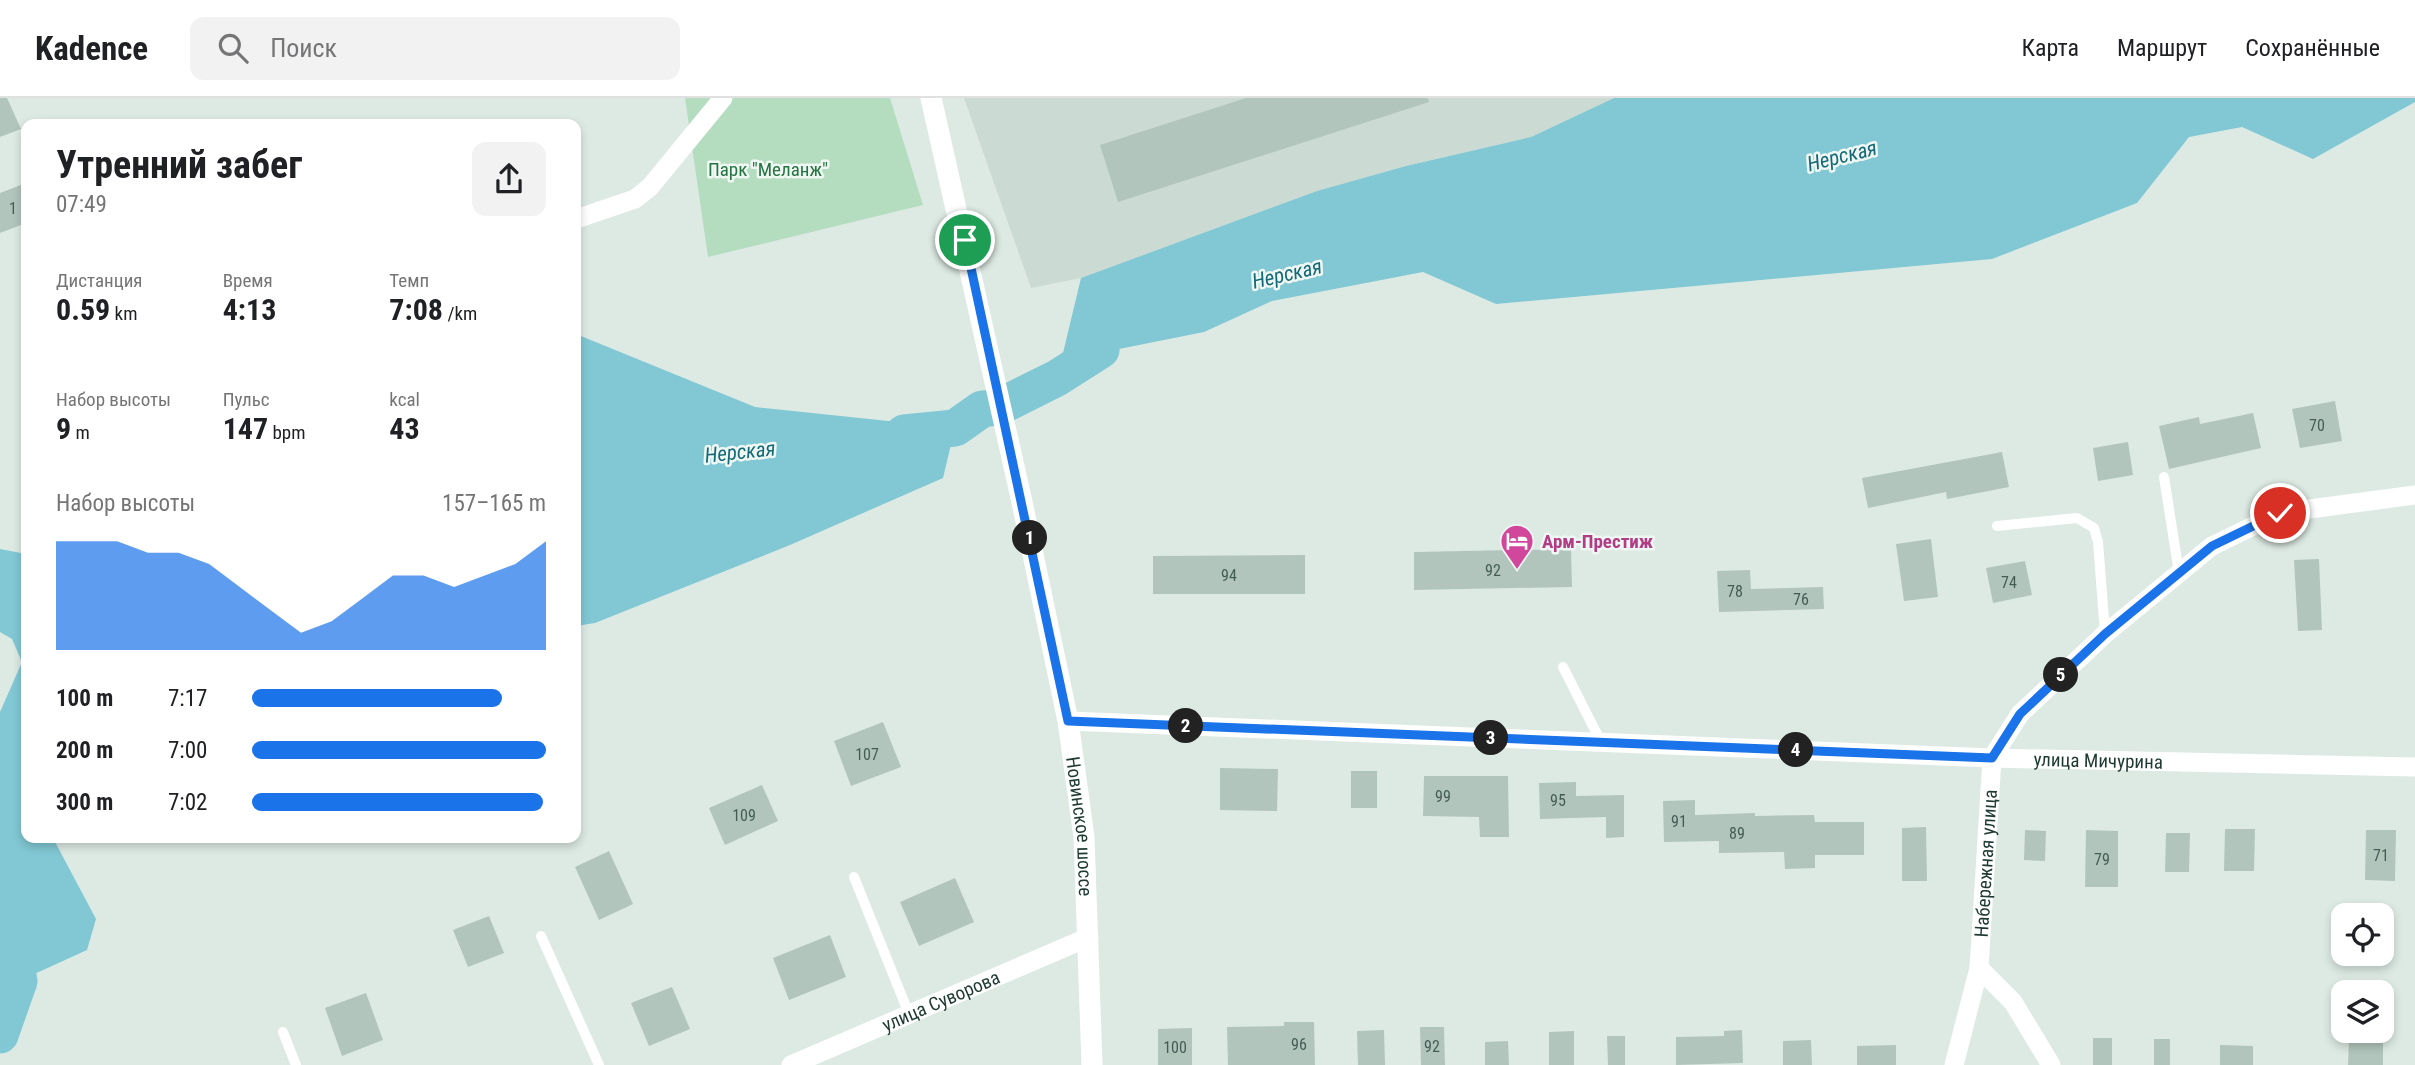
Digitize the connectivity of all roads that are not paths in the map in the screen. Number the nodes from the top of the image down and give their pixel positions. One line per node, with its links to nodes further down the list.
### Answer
1 (723, 98): 3 (street)
2 (931, 98): 10 (street, Новинское шоссе)
3 (581, 217)
4 (2164, 477): 7 (lane)
5 (2415, 495): 7 (street, Набережная улица)
6 (1997, 526): 8 (lane)
7 (2179, 573): 8 (street, Набережная улица)
8 (2105, 634): 12 (street, Набережная улица)
9 (1563, 667): 11 (lane)
10 (1068, 721): 11 (street, улица Мичурина); 16 (street, Новинское шоссе)
11 (1601, 742): 12 (street, улица Мичурина)
12 (1992, 758): 13 (street, улица Мичурина); 17 (street, Набережная улица)
13 (2415, 767)
14 (854, 877): 18 (lane)
15 (541, 936): 21 (lane)
16 (1089, 937): 18 (street, улица Суворова); 23 (street, Новинское шоссе)
17 (1979, 968): 24 (street, Набережная улица); 25 (street)
18 (909, 1014): 22 (street, улица Суворова)
19 (283, 1032): 20 (lane)
20 (296, 1065)
21 (599, 1065)
22 (791, 1065)
23 (1092, 1065)
24 (1954, 1065)
25 (2051, 1065)

